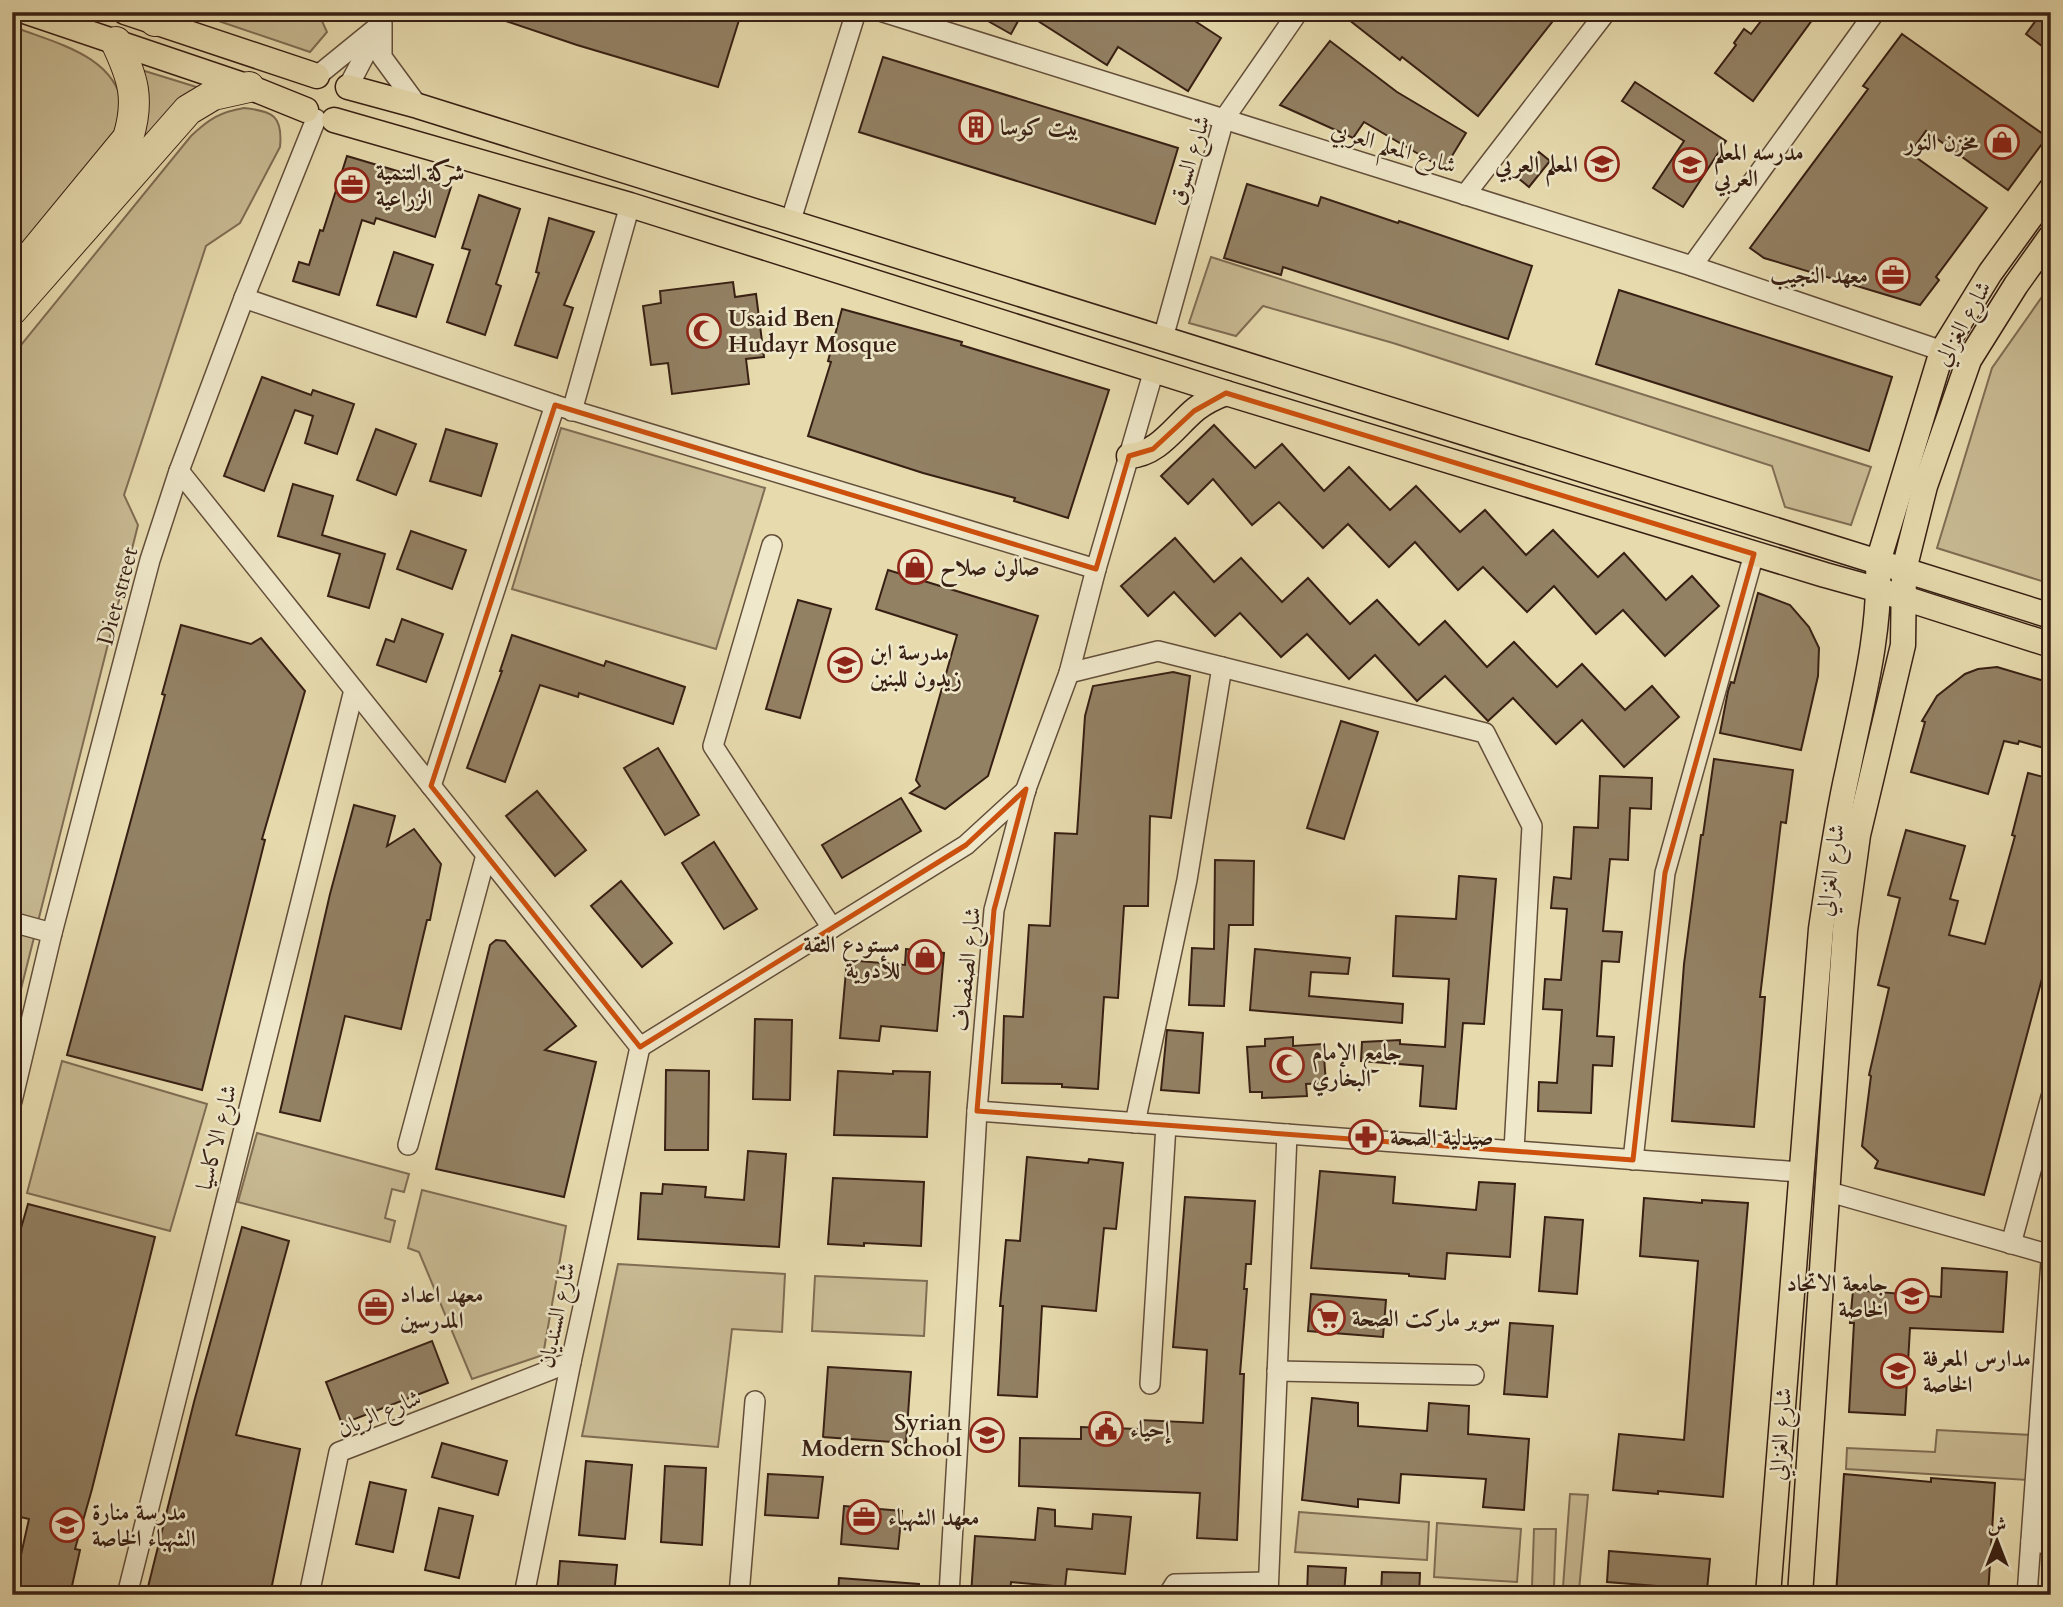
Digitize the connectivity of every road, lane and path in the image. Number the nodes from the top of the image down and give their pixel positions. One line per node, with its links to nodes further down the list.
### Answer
1 (27, 12): 10 (main road)
2 (125, 12): 8 (main road)
3 (856, 12): 20 (street)
4 (883, 12): 16 (street, شارع المعلم العربي)
5 (1298, 12): 16 (street, شارع السوق)
6 (1606, 12): 18 (street)
7 (1875, 12): 22 (street)
8 (151, 17): 11 (main road)
9 (385, 18): 11 (street); 13 (street); 14 (street)
10 (116, 42): 12 (main road); 23 (highway)
11 (317, 76): 13 (main road); 15 (main road)
12 (249, 87): 15 (main road); 25 (highway)
13 (348, 87): 14 (main road); 15 (main road)
14 (418, 106): 20 (main road)
15 (319, 116): 19 (main road); 24 (street, Diet street)
16 (1224, 119): 18 (street, شارع المعلم العربي); 26 (street, شارع السوق)
17 (2051, 189): 27 (main road, شارع الغزالي)
18 (1465, 195): 22 (street, شارع المعلم العربي)
19 (630, 205): 29 (main road); 31 (street)
20 (790, 223): 26 (main road)
21 (2051, 236): 28 (main road, شارع الغزالي)
22 (1692, 266): 27 (street, شارع المعلم العربي)
23 (12, 279)
24 (244, 298): 31 (street); 33 (street, Diet street)
25 (12, 310)
26 (1163, 338): 36 (main road)
27 (1941, 351): 28 (street, شارع المعلم العربي); 36 (main road, شارع الغزالي)
28 (1969, 360): 38 (main road, شارع الغزالي)
29 (1154, 370): 30 (main road); 32 (street, شارع الصفصاف)
30 (1226, 393): 32 (main road); 35 (main road)
31 (563, 408): 37 (street); 46 (street)
32 (1129, 456): 37 (street, شارع الصفصاف)
33 (180, 471): 45 (street); 51 (street, Diet street)
34 (772, 545): 50 (street)
35 (1754, 554): 39 (main road); 61 (street)
36 (1878, 562): 38 (main road); 39 (main road, شارع الغزالي)
37 (1096, 569): 44 (street, شارع الصفصاف)
38 (1904, 570): 40 (main road, شارع الغزالي); 41 (main road)
39 (1879, 590): 40 (main road); 62 (main road, شارع الغزالي)
40 (1905, 599): 42 (main road); 63 (main road, شارع الغزالي)
41 (2051, 617)
42 (2051, 645)
43 (1222, 667): 44 (street); 56 (street); 60 (street)
44 (1069, 673): 47 (street, شارع الصفصاف)
45 (354, 690): 46 (street); 75 (street, شارع الاكاسيا)
46 (431, 786): 48 (street)
47 (1026, 789): 50 (street); 55 (street, شارع الصفصاف)
48 (486, 855): 52 (street); 59 (street)
49 (12, 922): 51 (street)
50 (832, 928): 52 (street)
51 (52, 933): 54 (street, Diet street)
52 (640, 1047): 67 (street, شارع السنديان)
53 (2051, 1097): 64 (street)
54 (12, 1101)
55 (977, 1111): 56 (street); 79 (street, شارع الصفصاف)
56 (1135, 1123): 57 (street)
57 (1166, 1125): 58 (street); 70 (street)
58 (1287, 1134): 60 (street); 68 (street)
59 (408, 1145)
60 (1514, 1150): 61 (street)
61 (1633, 1160): 62 (street)
62 (1800, 1172): 81 (main road, شارع الغزالي)
63 (1826, 1191): 64 (street); 82 (main road, شارع الغزالي)
64 (2011, 1244): 65 (street)
65 (2051, 1255)
66 (2051, 1261): 72 (street)
67 (571, 1362): 76 (street, شارع الريان); 77 (street, شارع السنديان)
68 (1277, 1371): 69 (street); 74 (street)
69 (1474, 1375)
70 (1150, 1384)
71 (755, 1401): 78 (street)
72 (2031, 1541): 73 (street); 83 (street)
73 (2051, 1545)
74 (1268, 1589): 80 (street)
75 (127, 1595)
76 (309, 1595)
77 (524, 1595)
78 (738, 1595)
79 (949, 1595)
80 (1168, 1595)
81 (1768, 1595)
82 (1800, 1595)
83 (2027, 1595)

